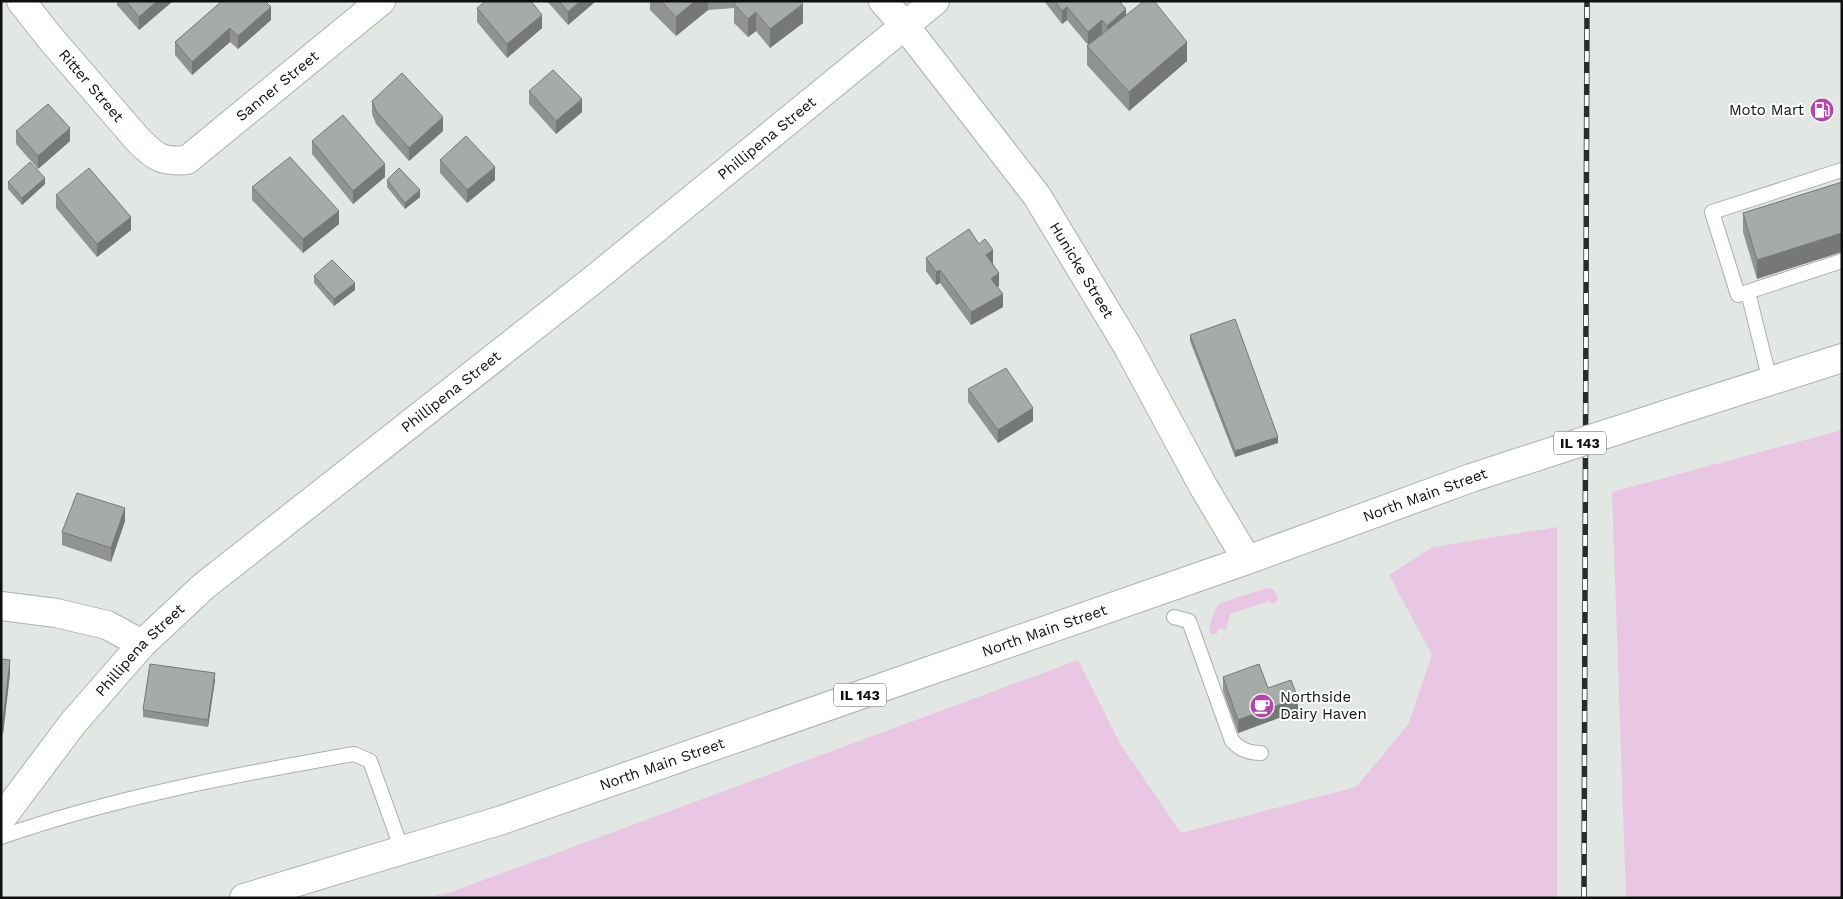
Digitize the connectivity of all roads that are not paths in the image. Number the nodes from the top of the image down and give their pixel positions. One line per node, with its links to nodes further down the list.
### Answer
1 (21, 1): 6 (street, Ritter Street)
2 (381, 1): 6 (street, Sanner Street)
3 (883, 1): 5 (street, Hunicke Street)
4 (935, 1): 5 (street, Phillipena Street)
5 (906, 26): 12 (street, Hunicke Street); 15 (street, Phillipena Street)
6 (170, 161)
7 (1842, 170): 9 (lane)
8 (1842, 261): 9 (lane)
9 (1748, 292): 11 (lane)
10 (1842, 358): 11 (street, North Main Street / IL 143)
11 (1770, 381): 12 (street, North Main Street / IL 143, bridge)
12 (1247, 560): 19 (street, North Main Street / IL 143)
13 (1, 606): 15 (street)
14 (1174, 617): 16 (lane)
15 (142, 644): 17 (street, Phillipena Street)
16 (1261, 753)
17 (1, 819)
18 (1, 837): 19 (lane)
19 (402, 850): 20 (street, North Main Street / IL 143)
20 (244, 898)

